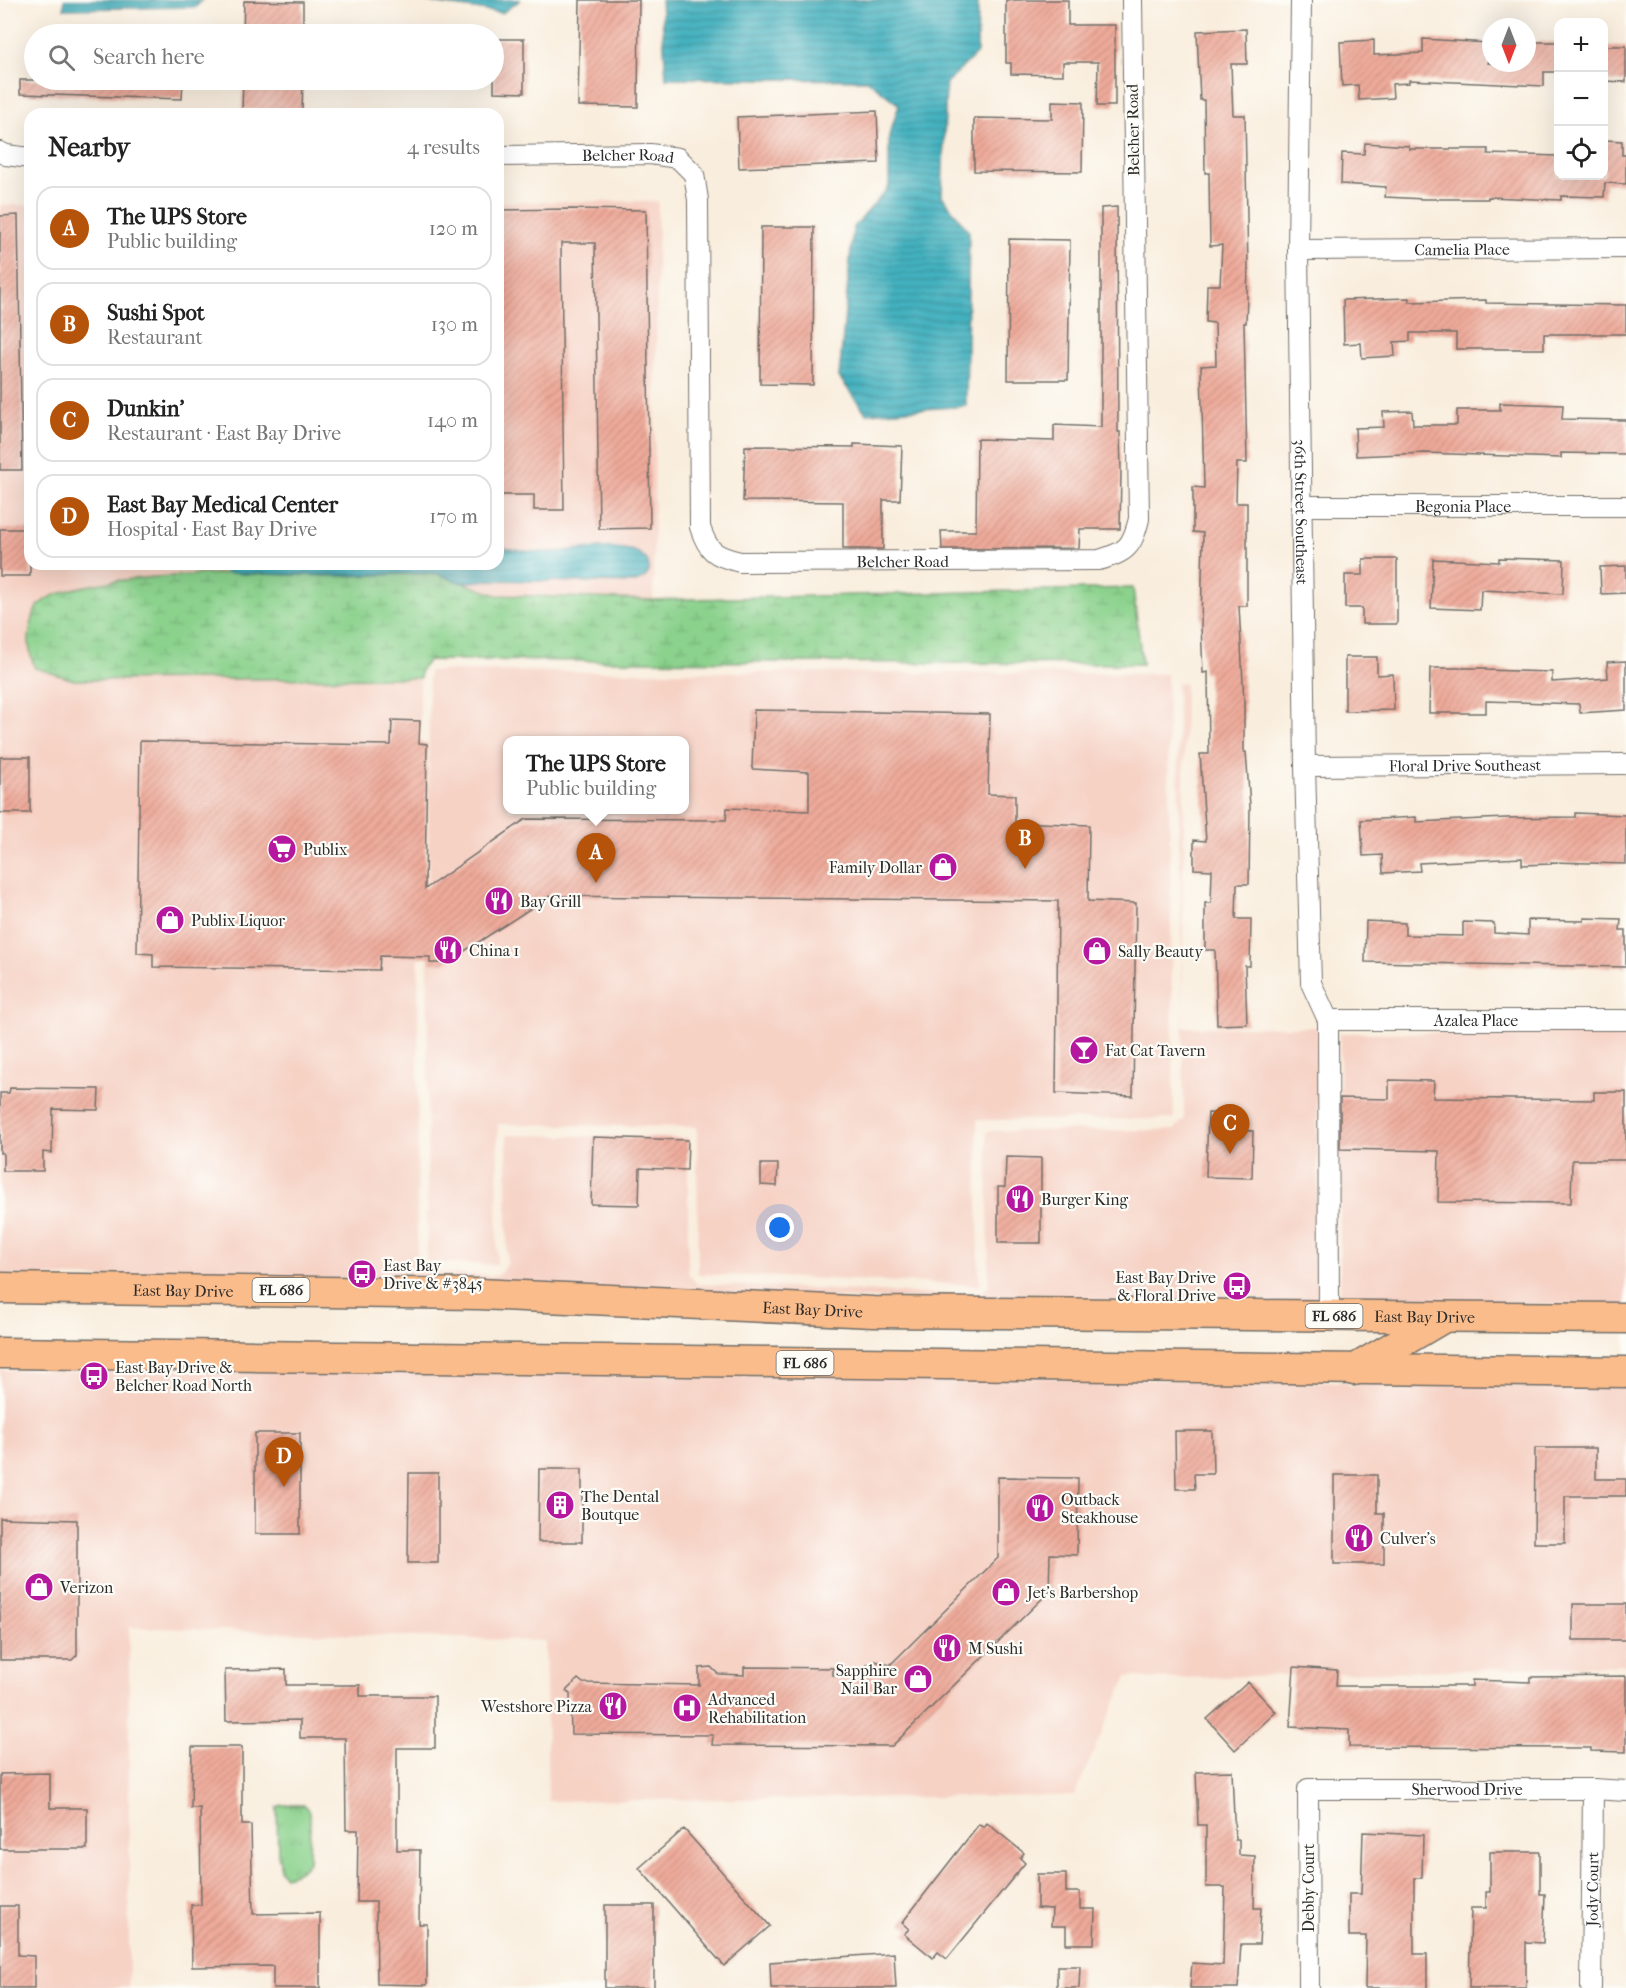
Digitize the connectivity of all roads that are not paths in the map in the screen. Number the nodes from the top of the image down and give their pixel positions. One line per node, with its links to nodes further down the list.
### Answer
1 (1132, 0): 4 (street, Belcher Road)
2 (1301, 0): 7 (street, 36th Street Southeast)
3 (0, 152): 5 (street)
4 (504, 156)
5 (24, 157)
6 (1626, 248): 7 (street, Camelia Place)
7 (1298, 250): 8 (street, 36th Street Southeast)
8 (1301, 506): 9 (street, Begonia Place); 11 (street, 36th Street Southeast)
9 (1626, 506)
10 (1626, 764): 11 (street, Floral Drive Southeast)
11 (1305, 765): 12 (street, 36th Street Southeast)
12 (1328, 1020): 13 (street, Azalea Place); 15 (street)
13 (1626, 1020)
14 (0, 1288): 15 (main road, East Bay Drive / FL 686)
15 (1329, 1316): 16 (main road, East Bay Drive / FL 686)
16 (1444, 1317): 17 (main road, East Bay Drive / FL 686); 19 (main road)
17 (1626, 1318)
18 (0, 1353): 19 (main road, FL 686)
19 (1354, 1370): 20 (main road, FL 686)
20 (1626, 1372)
21 (1308, 1789): 22 (street, Sherwood Drive); 24 (street, Debby Court)
22 (1593, 1789): 23 (street, Sherwood Drive); 25 (street, Jody Court)
23 (1626, 1791)
24 (1309, 1988)
25 (1591, 1988)

